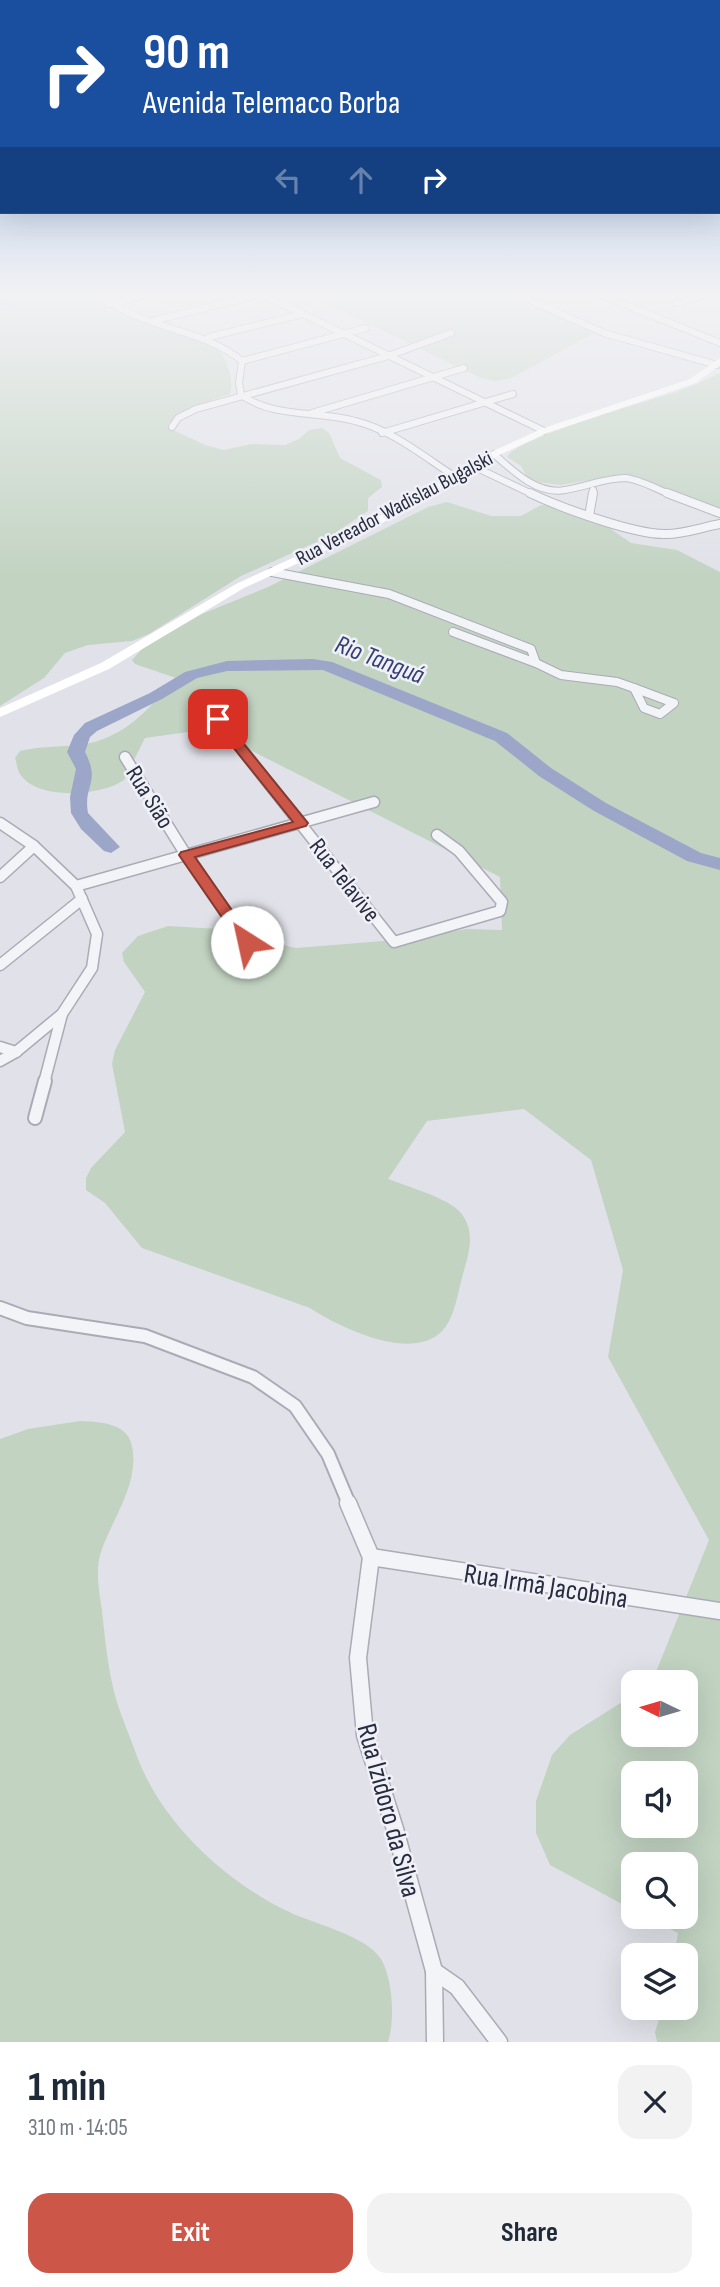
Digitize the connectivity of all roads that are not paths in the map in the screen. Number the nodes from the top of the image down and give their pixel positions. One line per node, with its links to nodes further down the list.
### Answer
1 (240, 387): 7 (street)
2 (273, 387): 7 (street)
3 (399, 387): 9 (street)
4 (455, 387): 8 (street)
5 (677, 387): 11 (main road, Rua Vereador Wadislau Bugalski)
6 (513, 394): 8 (street)
7 (241, 396): 9 (street); 10 (street)
8 (485, 402): 11 (street); 12 (street)
9 (304, 415): 12 (street)
10 (172, 427)
11 (544, 431): 13 (main road, Rua Vereador Wadislau Bugalski)
12 (382, 433): 15 (street)
13 (494, 454): 14 (main road, Rua Vereador Wadislau Bugalski); 17 (street)
14 (473, 466): 15 (main road, Rua Vereador Wadislau Bugalski); 18 (street)
15 (454, 476): 20 (main road, Rua Vereador Wadislau Bugalski)
16 (593, 489): 18 (street)
17 (720, 513)
18 (589, 516): 19 (street)
19 (720, 524)
20 (272, 572): 22 (street); 24 (main road, Rua Vereador Wadislau Bugalski)
21 (453, 632): 22 (street)
22 (536, 663): 23 (street)
23 (634, 688)
24 (0, 713)
25 (218, 719): 29 (street, Rua Telavive)
26 (125, 757): 32 (street, Rua Sião)
27 (374, 802): 29 (street)
28 (0, 823): 31 (street)
29 (302, 823): 30 (street, Rua Telavive); 32 (street)
30 (437, 835)
31 (34, 846): 33 (street); 34 (street)
32 (186, 855): 34 (street); 36 (street, Rua Sião)
33 (0, 877)
34 (76, 886): 35 (street)
35 (82, 899): 37 (street); 38 (street)
36 (247, 942)
37 (0, 965)
38 (62, 1014): 40 (street); 42 (street)
39 (0, 1047): 40 (street)
40 (16, 1052): 41 (street)
41 (0, 1061)
42 (35, 1118)
43 (0, 1308): 44 (street, Rua Izidoro da Silva)
44 (371, 1558): 45 (street, Rua Irmã Jacobina); 46 (street, Rua Izidoro da Silva)
45 (720, 1611)
46 (434, 1970): 47 (street, Rua Izidoro da Silva); 48 (street)
47 (435, 2042)
48 (499, 2042)

